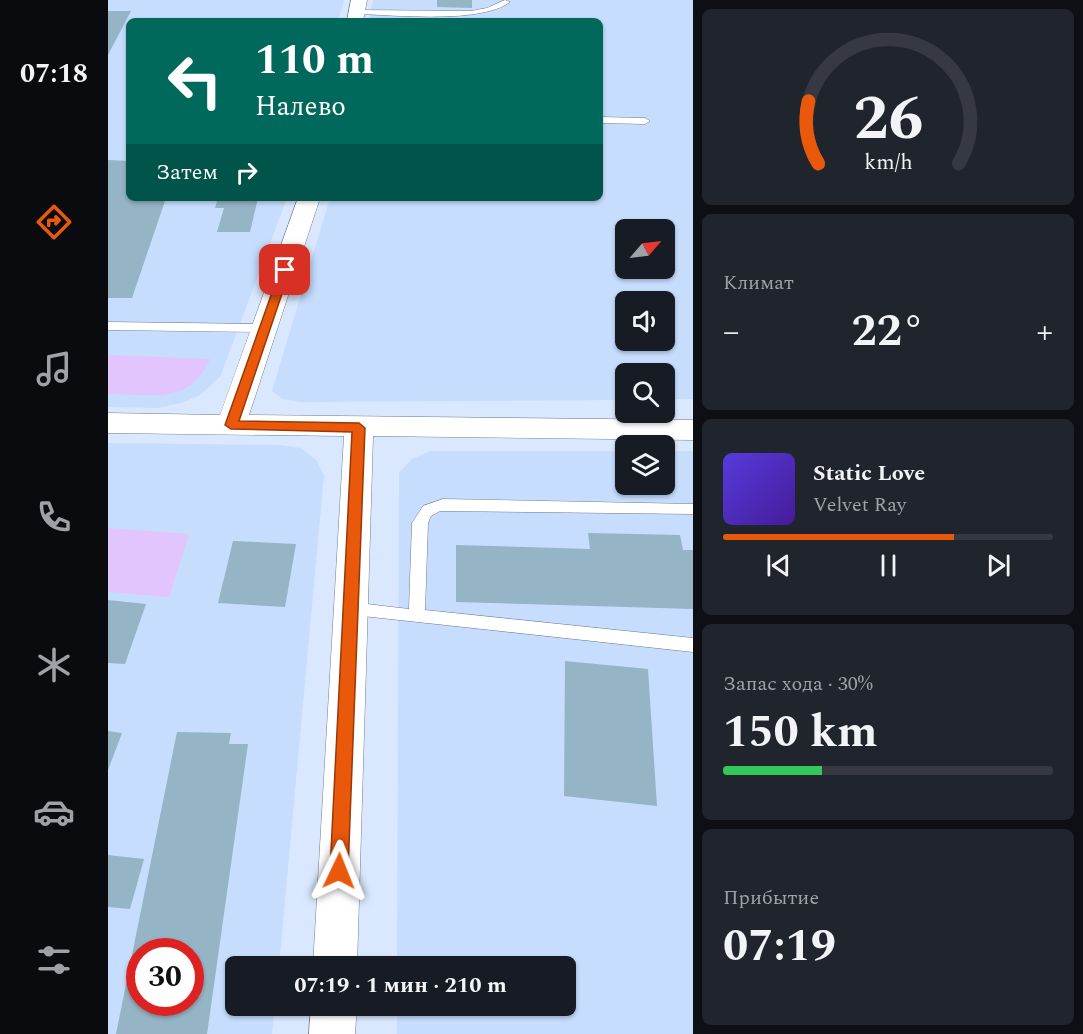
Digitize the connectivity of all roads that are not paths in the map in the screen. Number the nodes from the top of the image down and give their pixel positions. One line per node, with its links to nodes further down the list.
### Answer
1 (506, 2): 2 (lane)
2 (357, 11)
3 (603, 120): 4 (lane)
4 (645, 121)
5 (308, 201): 7 (street)
6 (108, 326): 7 (lane)
7 (265, 328): 9 (street)
8 (108, 423): 9 (street)
9 (231, 425): 10 (street)
10 (359, 428): 11 (street); 13 (street)
11 (693, 430)
12 (693, 509): 14 (lane)
13 (350, 609): 14 (lane); 16 (street)
14 (417, 616): 15 (lane)
15 (693, 645)
16 (335, 956)
17 (333, 1016): 18 (street)
18 (332, 1034)

